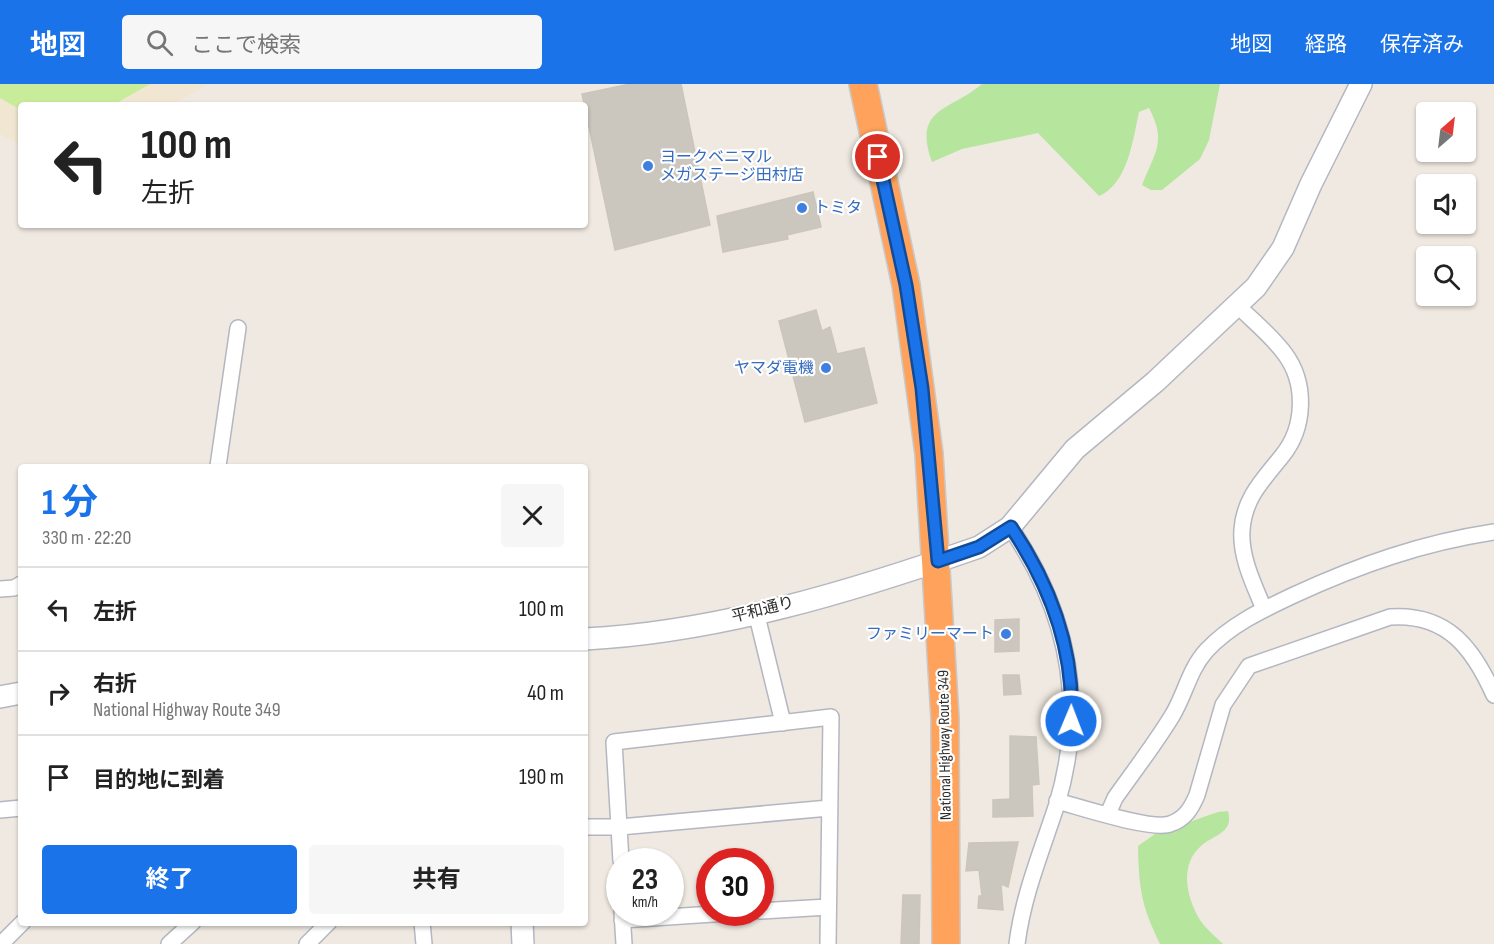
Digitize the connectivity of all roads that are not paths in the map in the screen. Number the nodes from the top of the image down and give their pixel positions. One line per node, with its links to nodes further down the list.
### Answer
1 (862, 84): 8 (highway, National Highway Route 349)
2 (1361, 84): 3 (street, 平和通り)
3 (1237, 305): 6 (street, 平和通り); 11 (street)
4 (238, 328): 5 (street)
5 (218, 464)
6 (1011, 527): 8 (street, 平和通り); 18 (street)
7 (1494, 532): 11 (street)
8 (938, 561): 12 (street, 平和通り); 41 (highway, National Highway Route 349)
9 (18, 586): 10 (street)
10 (0, 589)
11 (1264, 609): 22 (street)
12 (756, 612): 13 (street, 平和通り); 17 (street)
13 (588, 639)
14 (18, 694): 16 (street)
15 (1494, 695): 22 (street)
16 (0, 697)
17 (783, 723): 20 (street); 24 (street)
18 (1058, 801): 22 (street); 42 (street)
19 (18, 808): 21 (street)
20 (830, 808): 24 (street); 26 (street)
21 (0, 810)
22 (1108, 814)
23 (588, 827): 24 (street)
24 (620, 827): 25 (street)
25 (621, 848)
26 (828, 907): 27 (street); 40 (street)
27 (774, 910)
28 (19, 926): 34 (street)
29 (189, 926): 35 (street)
30 (325, 926): 36 (street)
31 (422, 926): 37 (street)
32 (522, 926): 38 (street)
33 (623, 926): 39 (street)
34 (0, 944)
35 (170, 944)
36 (307, 944)
37 (424, 944)
38 (523, 944)
39 (624, 944)
40 (828, 944)
41 (946, 944)
42 (1017, 944)

